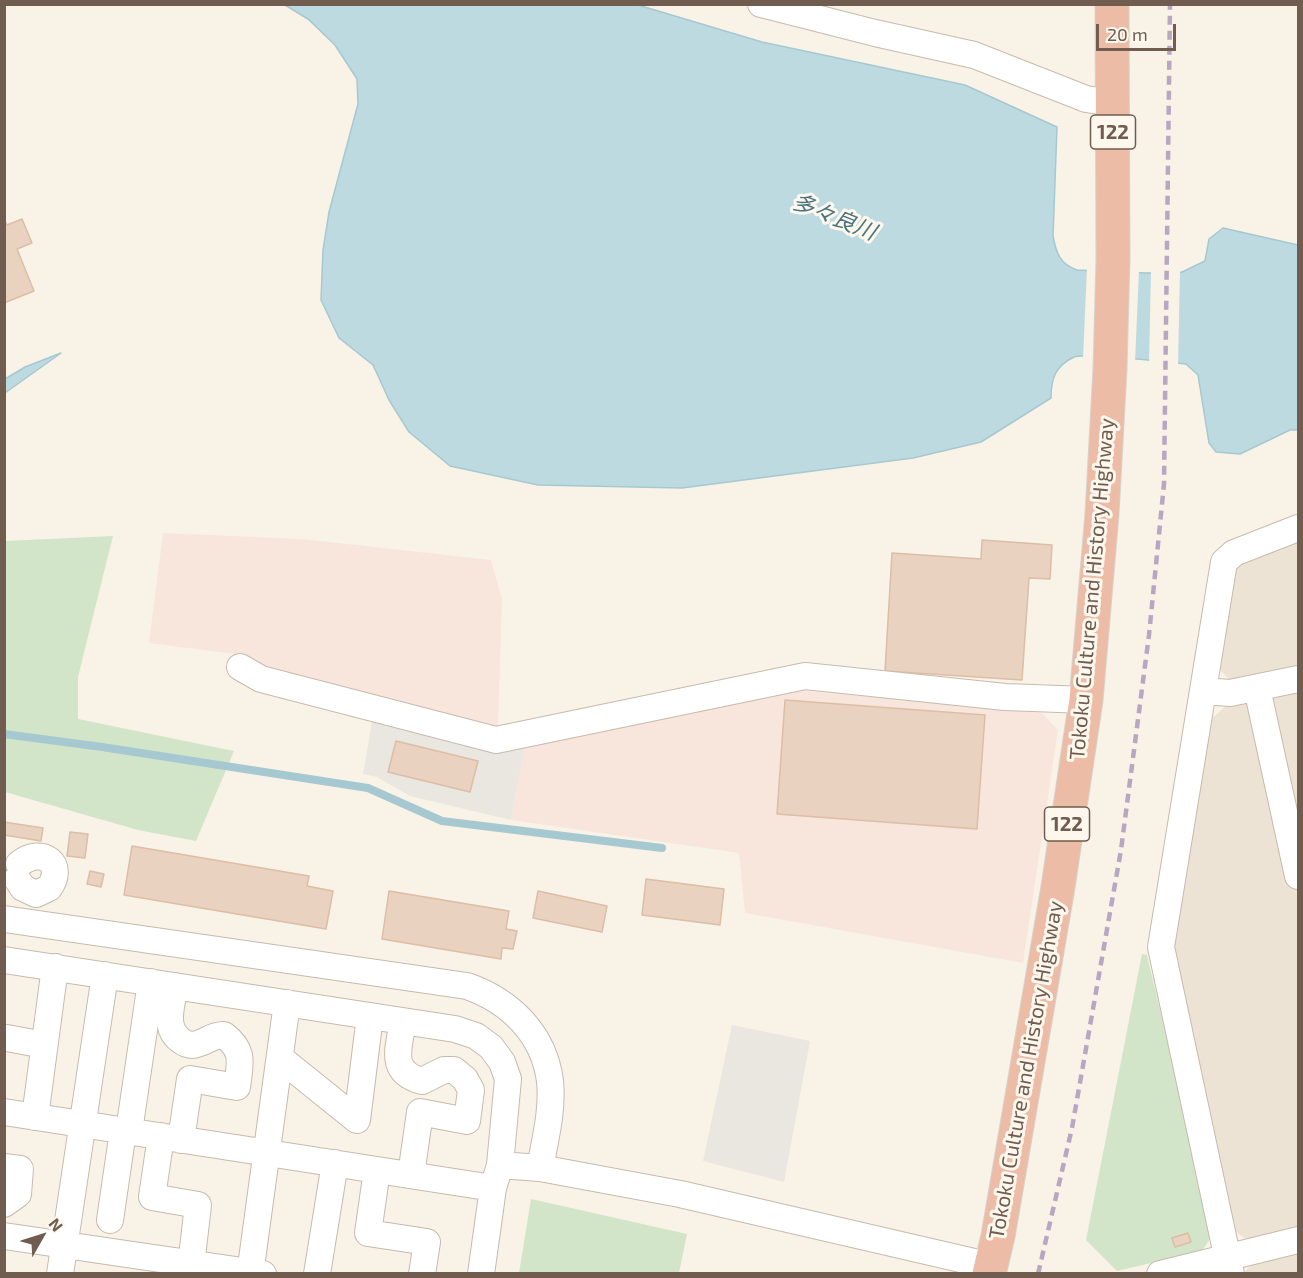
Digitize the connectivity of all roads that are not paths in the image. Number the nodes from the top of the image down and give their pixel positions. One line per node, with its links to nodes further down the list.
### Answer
1 (761, 4): 3 (street)
2 (1112, 4): 3 (highway, Tokoku Culture and History Highway / 122)
3 (1113, 103): 9 (highway, Tokoku Culture and History Highway / 122)
4 (1299, 528): 8 (street)
5 (240, 667): 9 (street)
6 (1299, 679): 7 (street)
7 (1257, 688): 8 (street); 11 (street)
8 (1204, 691): 41 (street)
9 (1086, 700): 43 (highway, Tokoku Culture and History Highway / 122)
10 (16, 875): 13 (street)
11 (1299, 876)
12 (4, 919): 13 (street)
13 (32, 923): 32 (street)
14 (4, 960): 15 (street)
15 (55, 968): 16 (street); 22 (street)
16 (105, 975): 17 (street); 26 (street)
17 (163, 984): 18 (street); 27 (street); 28 (street)
18 (287, 1003): 19 (street); 23 (street)
19 (370, 1016): 20 (street); 23 (street)
20 (403, 1021): 34 (street); 35 (street)
21 (8, 1038): 22 (street)
22 (44, 1045): 25 (street)
23 (280, 1058): 29 (street)
24 (4, 1112): 25 (street)
25 (35, 1117): 26 (street)
26 (83, 1124): 27 (street); 40 (street)
27 (126, 1131): 28 (street); 37 (street)
28 (171, 1138): 29 (street); 42 (street)
29 (267, 1153): 30 (street); 44 (street)
30 (335, 1163): 33 (street); 46 (street)
31 (4, 1167): 36 (street)
32 (540, 1168): 35 (street); 43 (street)
33 (377, 1170): 34 (street); 47 (street)
34 (411, 1175): 35 (street)
35 (496, 1176): 48 (street)
36 (4, 1204)
37 (110, 1220)
38 (4, 1236): 40 (street)
39 (1299, 1240): 41 (street)
40 (64, 1245): 42 (street); 45 (street)
41 (1230, 1265): 49 (street)
42 (191, 1268): 44 (street)
43 (990, 1270)
44 (255, 1273)
45 (60, 1274)
46 (317, 1274)
47 (422, 1274)
48 (481, 1274)
49 (1160, 1274)

